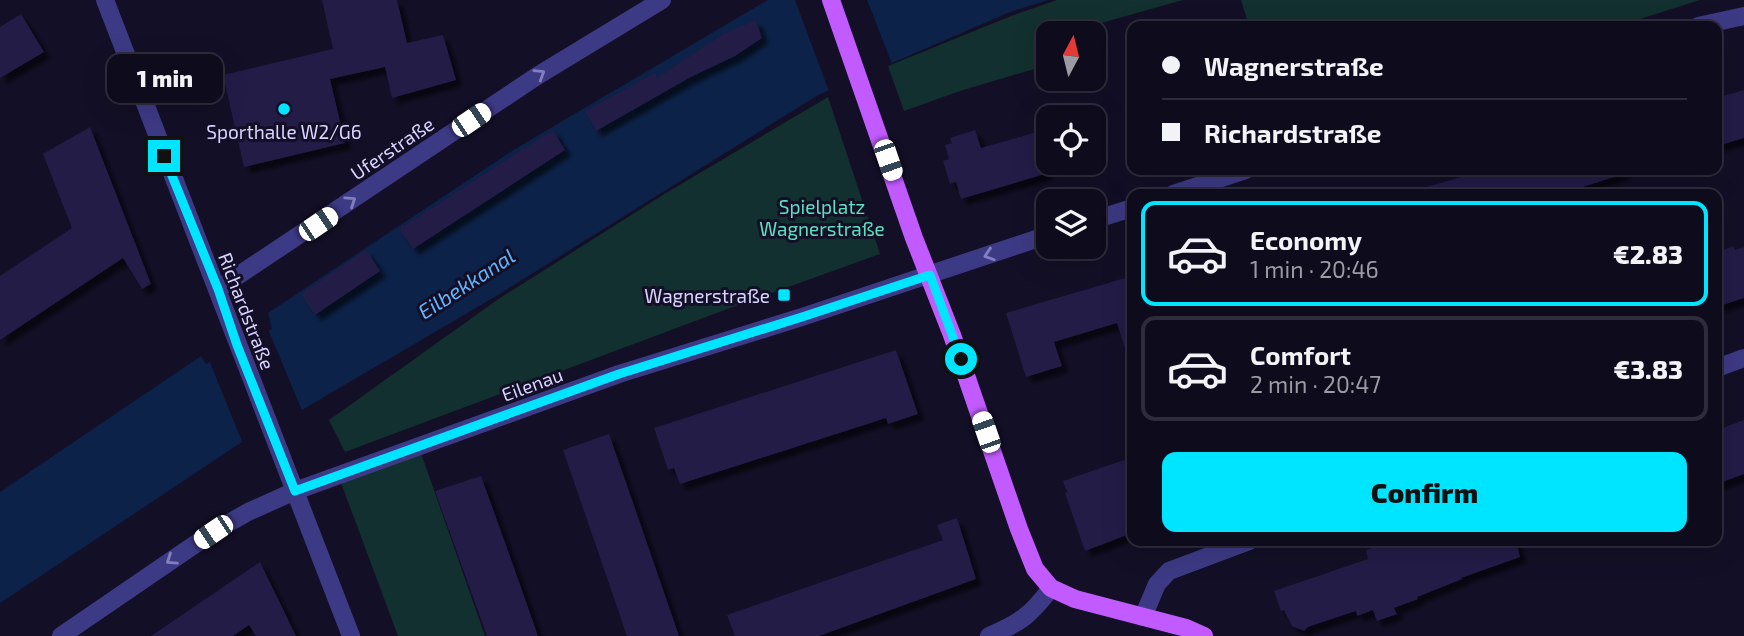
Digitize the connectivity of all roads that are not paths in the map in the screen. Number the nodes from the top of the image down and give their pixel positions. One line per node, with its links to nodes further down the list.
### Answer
1 (105, 0): 12 (street, Richardstraße)
2 (662, 0): 12 (street, Uferstraße, one-way to 2)
3 (831, 0): 11 (main road)
4 (1744, 16): 5 (street)
5 (1721, 21)
6 (1231, 175): 7 (street)
7 (1187, 189)
8 (1127, 210): 9 (street)
9 (1106, 216)
10 (1036, 240): 11 (street, Eilenau, one-way to 11)
11 (930, 275): 15 (street, Eilenau); 17 (main road)
12 (218, 289): 15 (street, Richardstraße)
13 (1744, 358): 14 (street)
14 (1722, 366)
15 (295, 491): 19 (street, Eilenau, one-way to 19); 20 (street, Richardstraße)
16 (1236, 546): 18 (street)
17 (1051, 588): 18 (main road); 21 (street)
18 (1143, 617): 22 (main road)
19 (61, 636)
20 (351, 636)
21 (989, 636)
22 (1204, 636)

